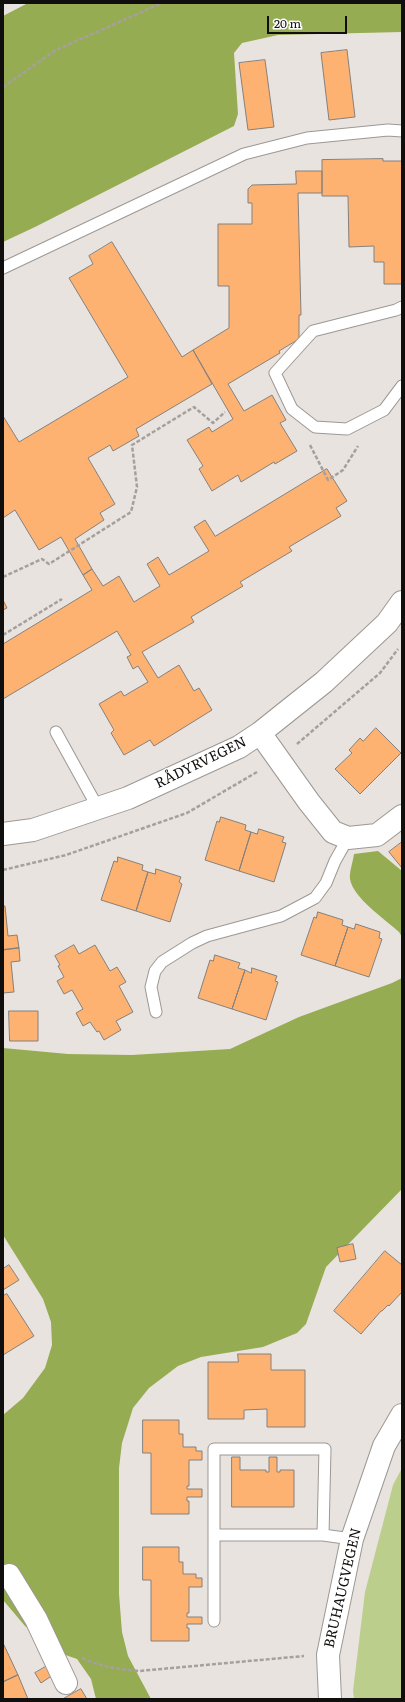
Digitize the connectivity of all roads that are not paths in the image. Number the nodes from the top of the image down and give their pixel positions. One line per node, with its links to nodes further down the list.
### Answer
1 (402, 131): 2 (lane)
2 (3, 268)
3 (402, 307): 4 (lane)
4 (402, 386)
5 (402, 602): 7 (street, RÅDYRVEGEN)
6 (56, 732): 8 (lane)
7 (260, 733): 8 (street, RÅDYRVEGEN); 11 (street)
8 (98, 808): 10 (street, RÅDYRVEGEN)
9 (402, 816): 11 (street)
10 (3, 834)
11 (348, 838): 12 (lane)
12 (156, 1012)
13 (402, 1415): 16 (street, BRUHAUGVEGEN)
14 (214, 1534): 15 (lane); 15 (lane); 18 (lane)
15 (323, 1535): 16 (lane)
16 (352, 1540): 20 (street, BRUHAUGVEGEN)
17 (5, 1572): 19 (street)
18 (214, 1621)
19 (66, 1683)
20 (330, 1699)

